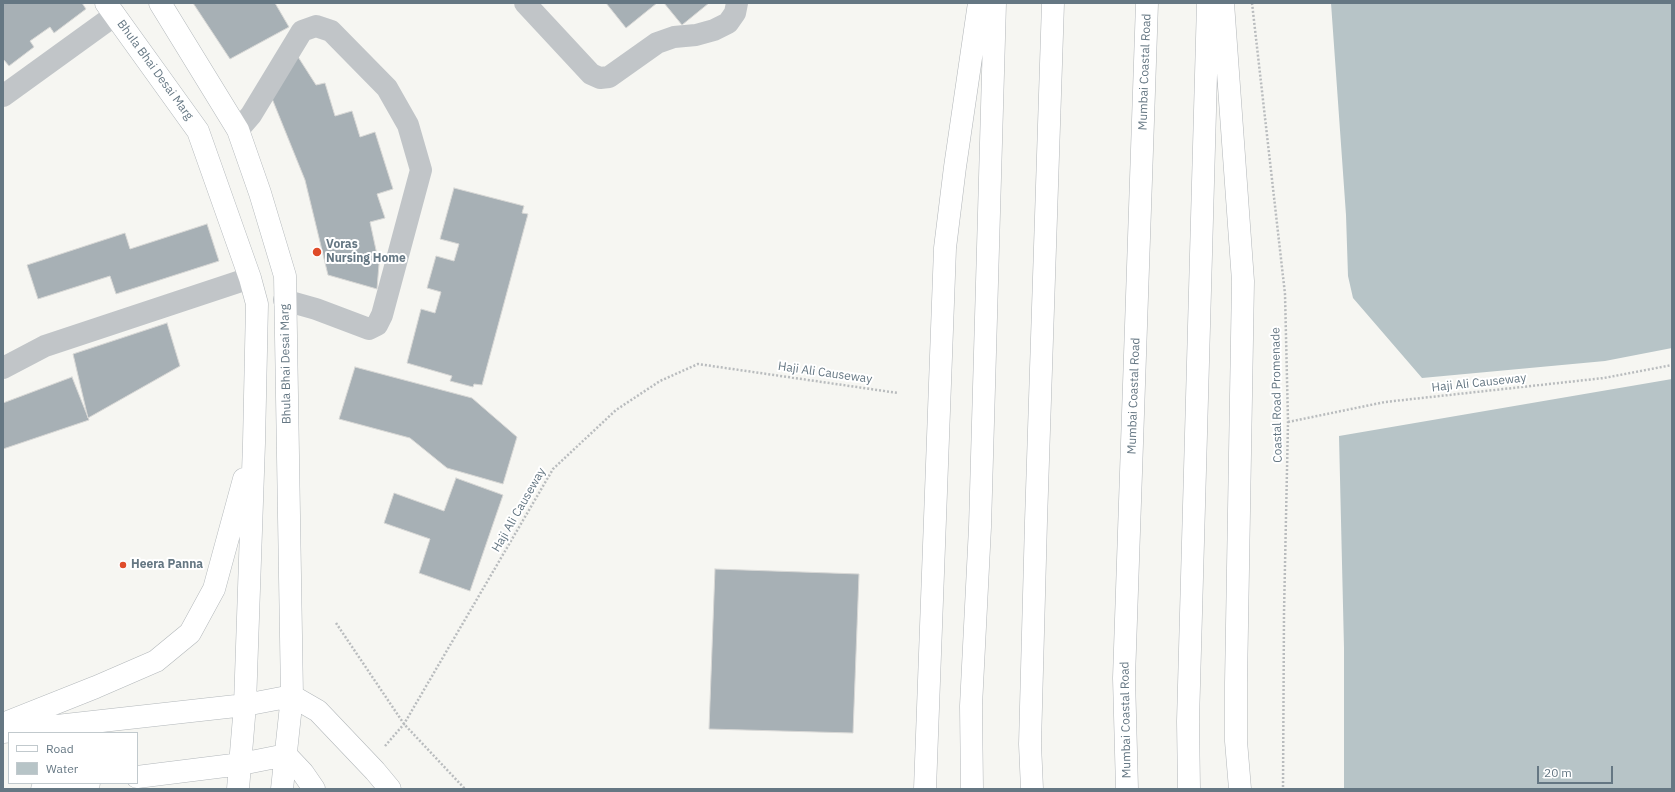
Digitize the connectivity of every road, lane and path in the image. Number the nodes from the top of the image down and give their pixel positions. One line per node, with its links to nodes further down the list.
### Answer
1 (160, 3): 13 (main road, Bhula Bhai Desai Marg)
2 (737, 3): 10 (street)
3 (979, 3): 38 (main road)
4 (995, 3): 39 (main road)
5 (1052, 3): 40 (main road)
6 (1147, 3): 41 (main road, Mumbai Coastal Road)
7 (1208, 3): 42 (main road)
8 (1223, 3): 43 (main road)
9 (1252, 3): 19 (path, Coastal Road Promenade)
10 (535, 6)
11 (110, 9): 12 (street); 14 (main road, Bhula Bhai Desai Marg)
12 (3, 96)
13 (238, 130): 15 (main road, Bhula Bhai Desai Marg); 15 (street)
14 (250, 278): 17 (street); 20 (main road, Bhula Bhai Desai Marg)
15 (284, 300): 22 (main road, Bhula Bhai Desai Marg)
16 (1672, 365): 19 (path, Haji Ali Causeway)
17 (3, 368)
18 (898, 393): 25 (path, Haji Ali Causeway)
19 (1288, 422): 44 (path, Coastal Road Promenade)
20 (254, 443): 23 (main road, Bhula Bhai Desai Marg); 24 (main road)
21 (336, 623): 25 (path)
22 (292, 696): 23 (main road); 27 (main road, Bhula Bhai Desai Marg); 29 (main road)
23 (245, 705): 26 (main road); 28 (main road, Bhula Bhai Desai Marg)
24 (3, 724)
25 (404, 724): 29 (path, Haji Ali Causeway); 37 (path)
26 (3, 732)
27 (286, 754): 28 (main road); 34 (main road, Bhula Bhai Desai Marg); 35 (main road)
28 (241, 764): 30 (main road); 33 (main road, Bhula Bhai Desai Marg)
29 (369, 765): 36 (main road)
30 (138, 777)
31 (81, 784): 32 (main road)
32 (42, 789)
33 (238, 789)
34 (282, 789)
35 (314, 789)
36 (390, 789)
37 (465, 789)
38 (925, 789)
39 (972, 789)
40 (1032, 789)
41 (1127, 789)
42 (1189, 789)
43 (1240, 789)
44 (1284, 789)

